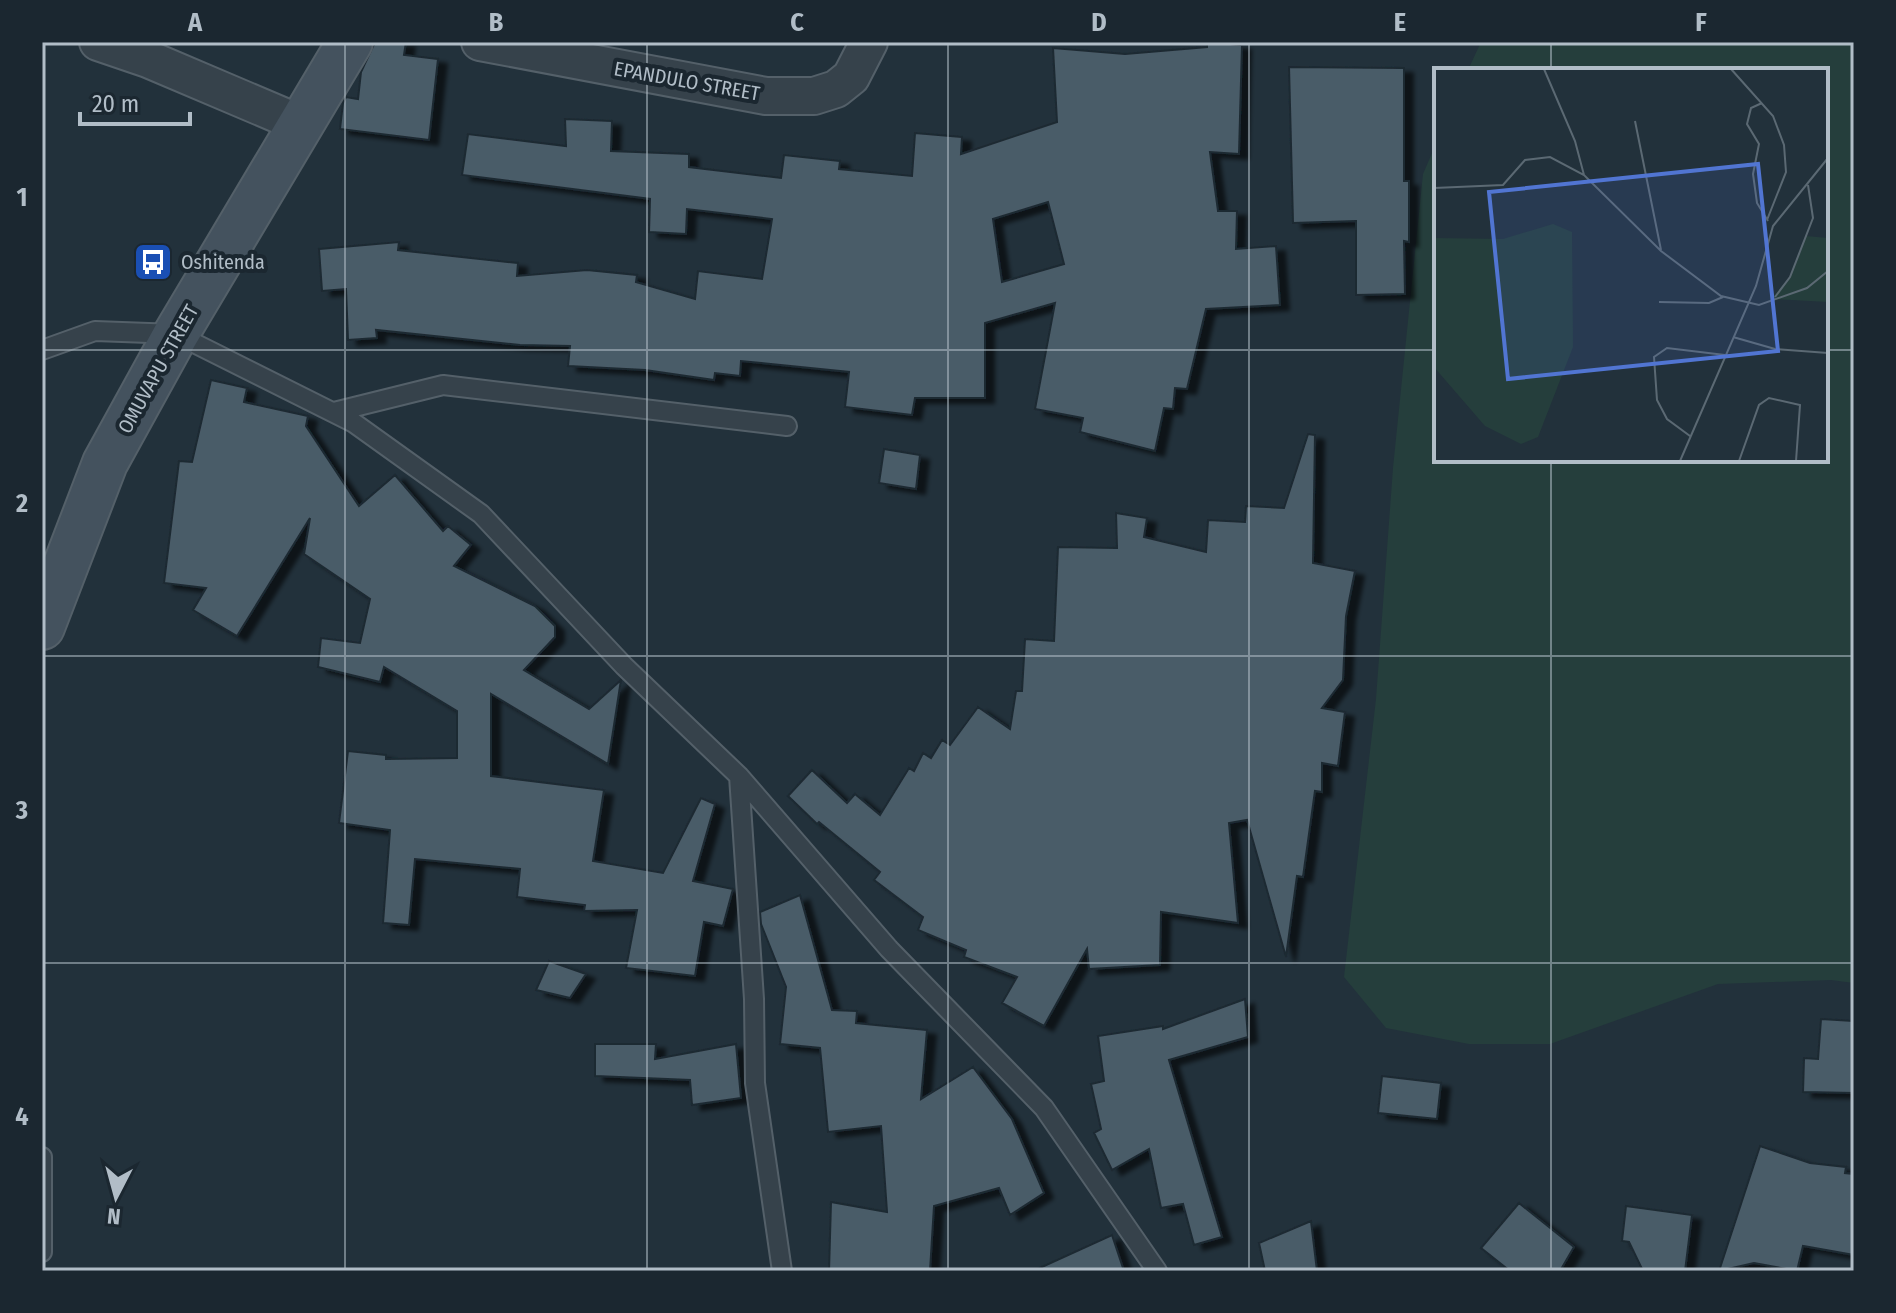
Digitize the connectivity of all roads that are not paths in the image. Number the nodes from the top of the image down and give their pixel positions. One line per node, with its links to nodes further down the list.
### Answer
1 (98, 42): 5 (street)
2 (350, 42): 5 (street, OMUVAPU STREET)
3 (480, 42): 4 (street, EPANDULO STREET)
4 (869, 42)
5 (301, 124): 6 (street, OMUVAPU STREET)
6 (176, 334): 7 (lane); 8 (lane); 10 (street, OMUVAPU STREET)
7 (42, 350)
8 (334, 412): 9 (lane); 11 (lane)
9 (787, 426)
10 (42, 627)
11 (739, 776): 14 (lane); 15 (lane)
12 (42, 1157): 13 (lane)
13 (42, 1252)
14 (782, 1271)
15 (1157, 1271)

